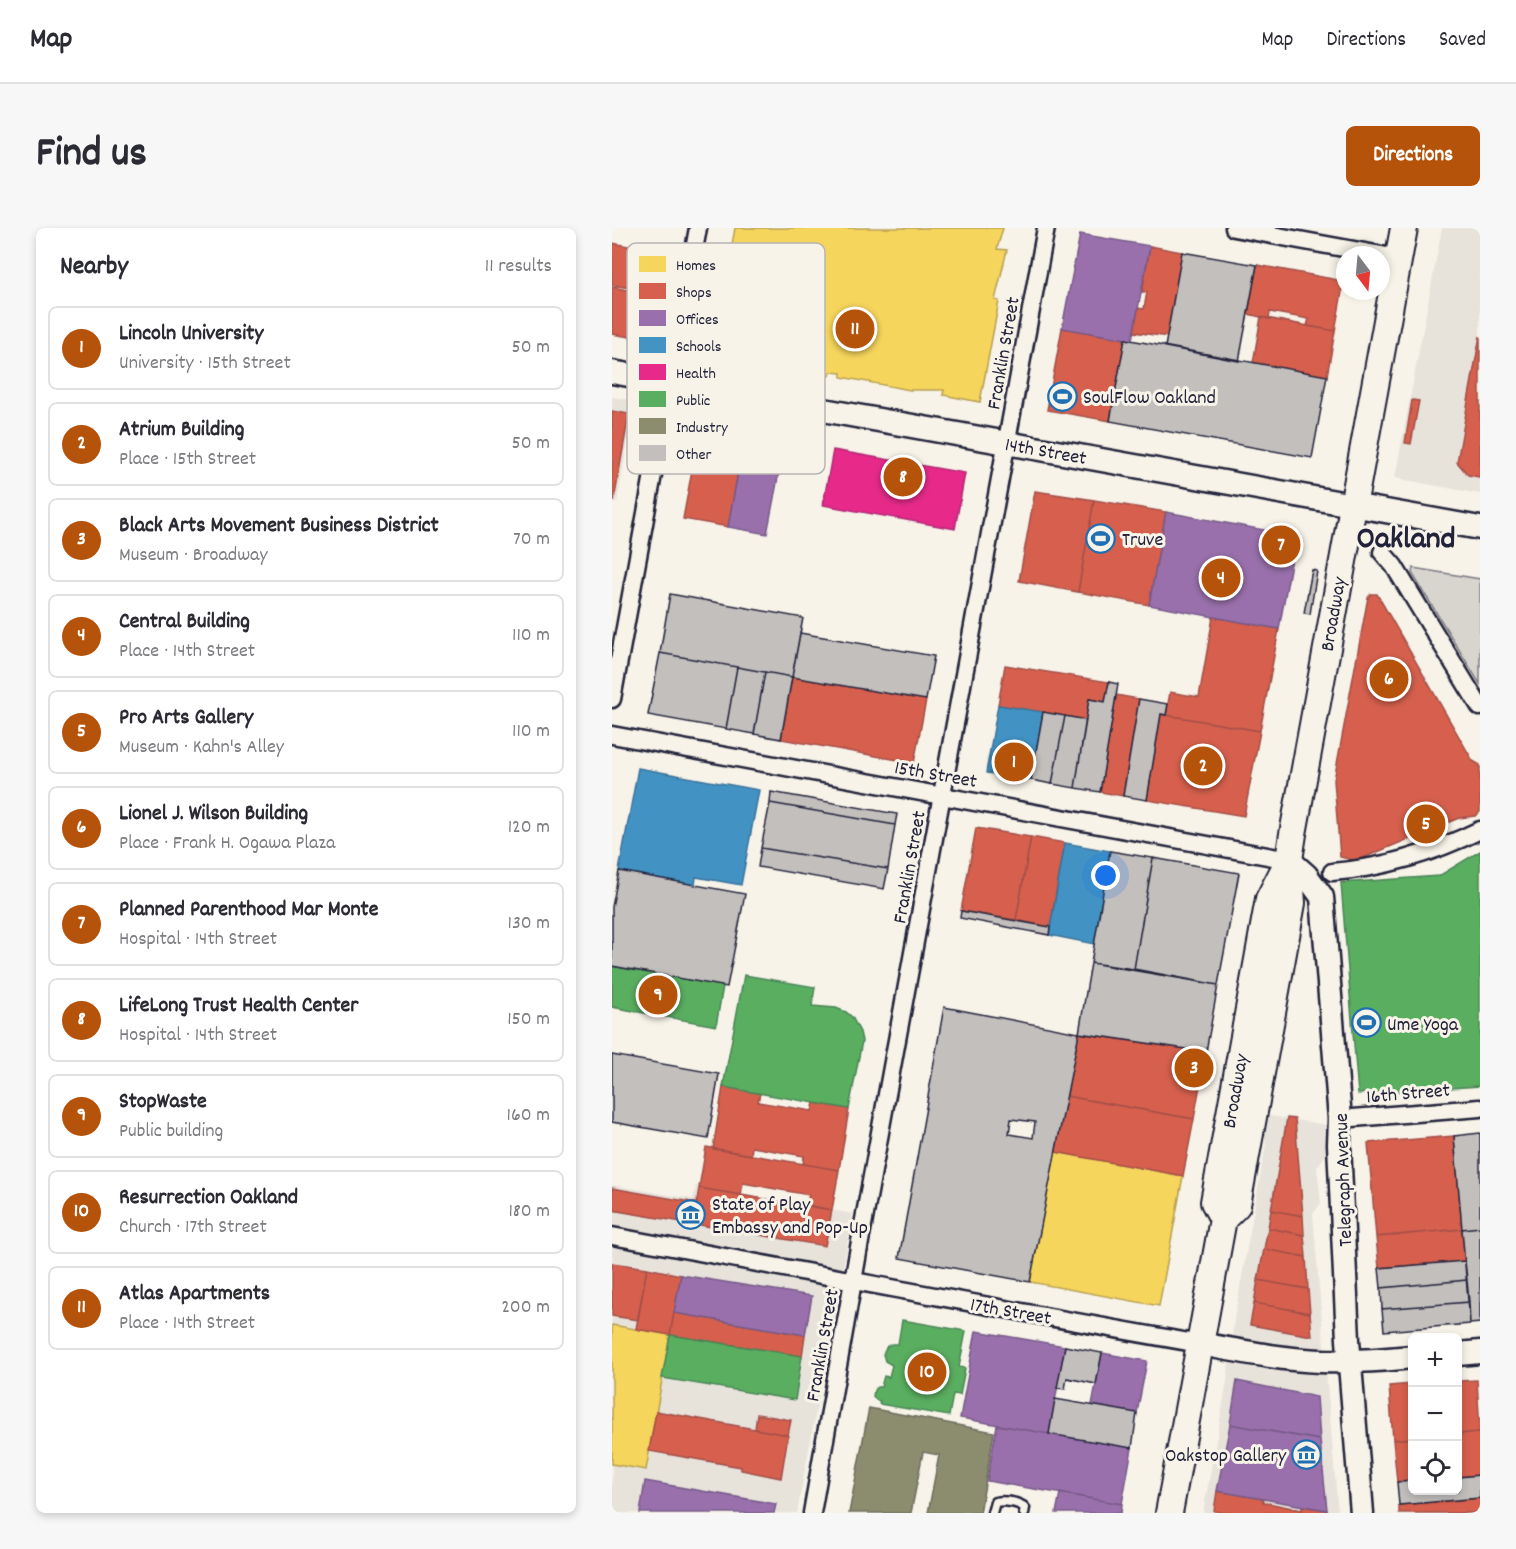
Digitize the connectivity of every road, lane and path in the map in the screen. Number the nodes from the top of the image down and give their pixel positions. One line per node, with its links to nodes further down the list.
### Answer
1 (698, 228): 5 (street)
2 (1046, 228): 10 (street, Franklin Street)
3 (1234, 228): 6 (street)
4 (1404, 228): 6 (main road, Broadway)
5 (695, 243)
6 (1398, 258): 12 (main road, Broadway)
7 (612, 372): 8 (main road, 14th Street)
8 (627, 375)
9 (825, 411): 10 (main road, 14th Street)
10 (1007, 443): 12 (main road, 14th Street); 18 (street, Franklin Street)
11 (653, 474): 15 (street)
12 (1352, 505): 13 (main road, 14th Street); 20 (main road, Broadway)
13 (1480, 528)
14 (1382, 552): 16 (street)
15 (612, 699)
16 (1480, 707)
17 (612, 735): 18 (street, 15th Street)
18 (943, 796): 20 (street, 15th Street); 25 (street, Franklin Street)
19 (1480, 830): 21 (street)
20 (1289, 860): 23 (main road, Telegraph Avenue); 26 (main road, Broadway)
21 (1332, 872)
22 (1480, 1108): 23 (street, 16th Street)
23 (1340, 1119): 30 (main road, Telegraph Avenue)
24 (612, 1236): 25 (street, 17th Street)
25 (853, 1281): 26 (street, 17th Street); 31 (street, Franklin Street)
26 (1200, 1344): 30 (main road, 17th Street); 34 (main road, Broadway)
27 (1480, 1352): 28 (main road)
28 (1462, 1354)
29 (1408, 1358): 30 (main road, 17th Street)
30 (1350, 1362): 35 (main road, Telegraph Avenue)
31 (812, 1513)
32 (992, 1513): 33 (lane)
33 (1024, 1513)
34 (1169, 1513)
35 (1362, 1513)

